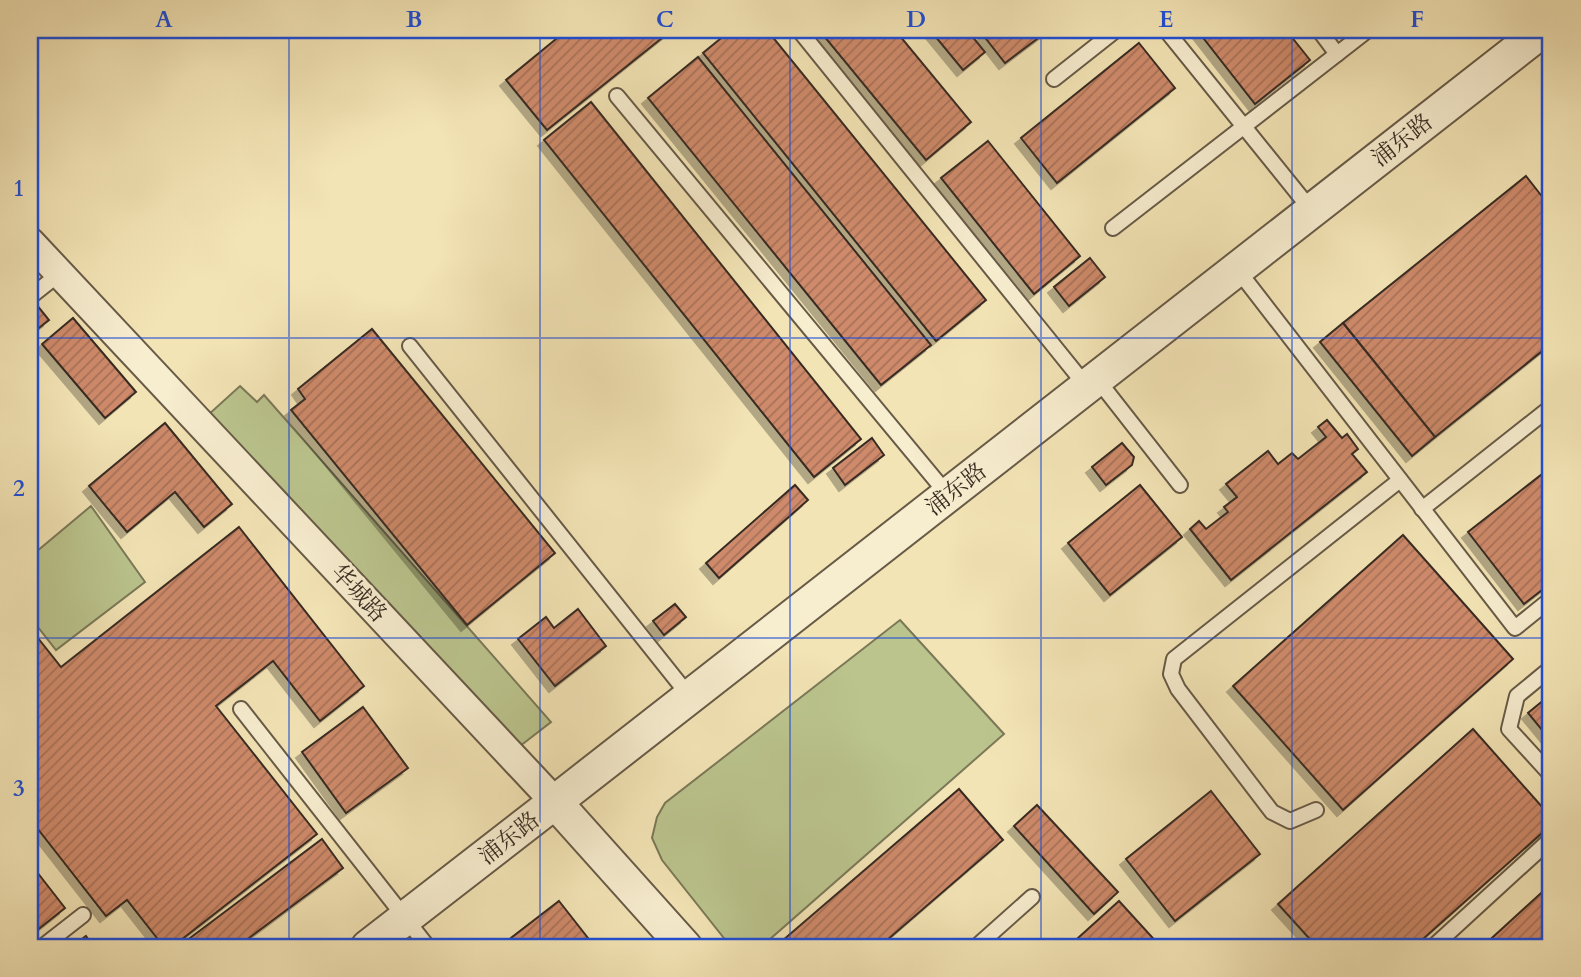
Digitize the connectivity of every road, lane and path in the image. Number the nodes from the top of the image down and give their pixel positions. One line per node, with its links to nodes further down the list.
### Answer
1 (799, 30): 18 (lane)
2 (1116, 30): 8 (lane)
3 (1166, 30): 10 (lane)
4 (1319, 30): 7 (lane)
5 (1368, 30): 7 (lane)
6 (1543, 30): 11 (street, 浦东路)
7 (1337, 54): 10 (lane)
8 (1054, 79)
9 (617, 96): 22 (lane)
10 (1244, 126): 11 (lane); 12 (lane)
11 (1312, 211): 14 (street, 浦东路)
12 (1113, 228)
13 (30, 243): 15 (street, 华城路)
14 (1237, 270): 18 (street, 浦东路); 20 (lane)
15 (59, 274): 16 (lane); 29 (street, 华城路)
16 (30, 297)
17 (411, 346): 26 (lane)
18 (1092, 383): 21 (lane); 22 (street, 浦东路)
19 (1551, 407): 23 (lane)
20 (1400, 480): 23 (lane); 30 (lane)
21 (1180, 485)
22 (948, 495): 26 (street, 浦东路)
23 (1422, 509): 24 (lane)
24 (1551, 599)
25 (1551, 668): 28 (lane)
26 (690, 697): 29 (street, 浦东路)
27 (241, 709): 34 (lane)
28 (1551, 775)
29 (555, 802): 34 (street, 浦东路); 38 (street, 华城路)
30 (1316, 810)
31 (1551, 839): 40 (lane)
32 (1032, 897): 39 (lane)
33 (83, 915): 35 (lane)
34 (405, 918): 36 (street, 浦东路); 37 (lane)
35 (42, 947)
36 (368, 947)
37 (428, 947)
38 (685, 947)
39 (976, 947)
40 (1433, 947)

